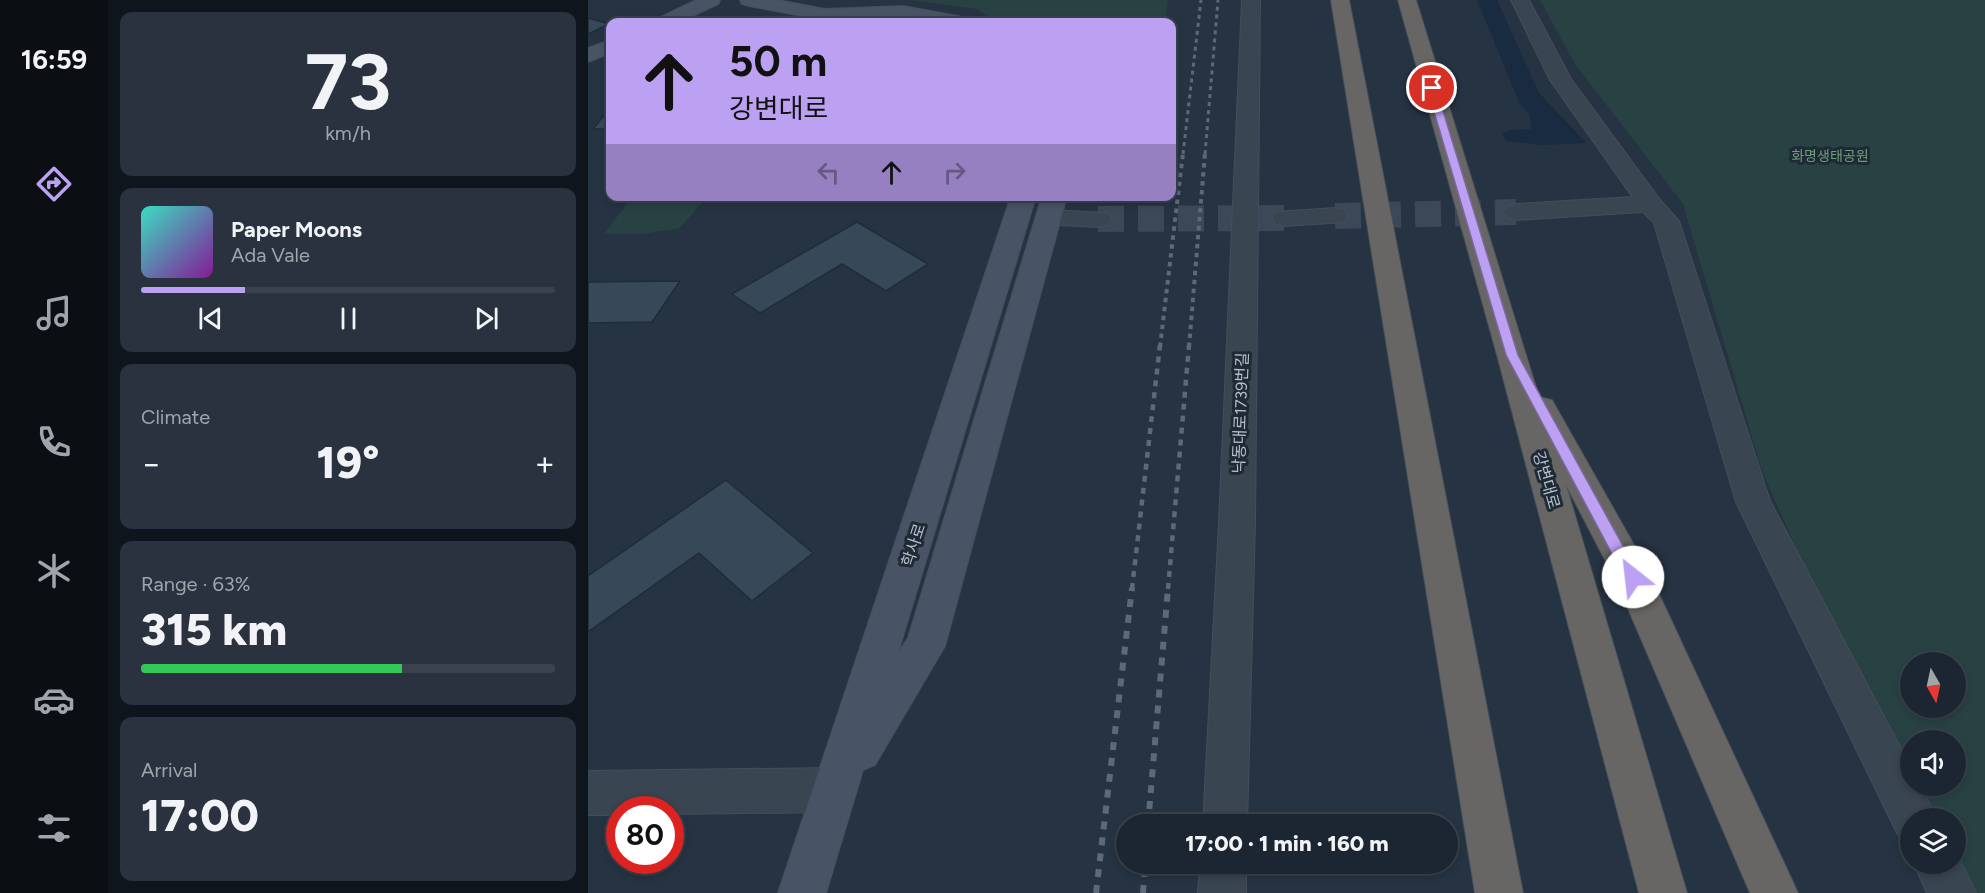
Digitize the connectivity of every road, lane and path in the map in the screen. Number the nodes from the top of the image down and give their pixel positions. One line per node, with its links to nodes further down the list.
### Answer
1 (711, 0): 8 (main road)
2 (749, 0): 7 (main road)
3 (1251, 0): 23 (street, 낙동대로1739번길)
4 (1340, 0): 28 (highway)
5 (1407, 0): 19 (highway, 강변대로)
6 (1520, 0): 14 (street)
7 (821, 15): 9 (main road); 10 (main road)
8 (674, 18)
9 (839, 18)
10 (936, 18)
11 (606, 48): 12 (main road)
12 (588, 56)
13 (1043, 204): 18 (street); 20 (main road, 학사로)
14 (1650, 204): 15 (street); 22 (street)
15 (1516, 212)
16 (1335, 216): 17 (street)
17 (1285, 218)
18 (1098, 219)
19 (1512, 355): 29 (highway, 강변대로); 30 (highway)
20 (835, 790): 21 (street); 26 (main road, 학사로)
21 (588, 793)
22 (1908, 808)
23 (1225, 814)
24 (1223, 874): 27 (street)
25 (1942, 874): 31 (street)
26 (802, 893)
27 (1222, 893)
28 (1499, 893)
29 (1663, 893)
30 (1774, 893)
31 (1952, 893)

